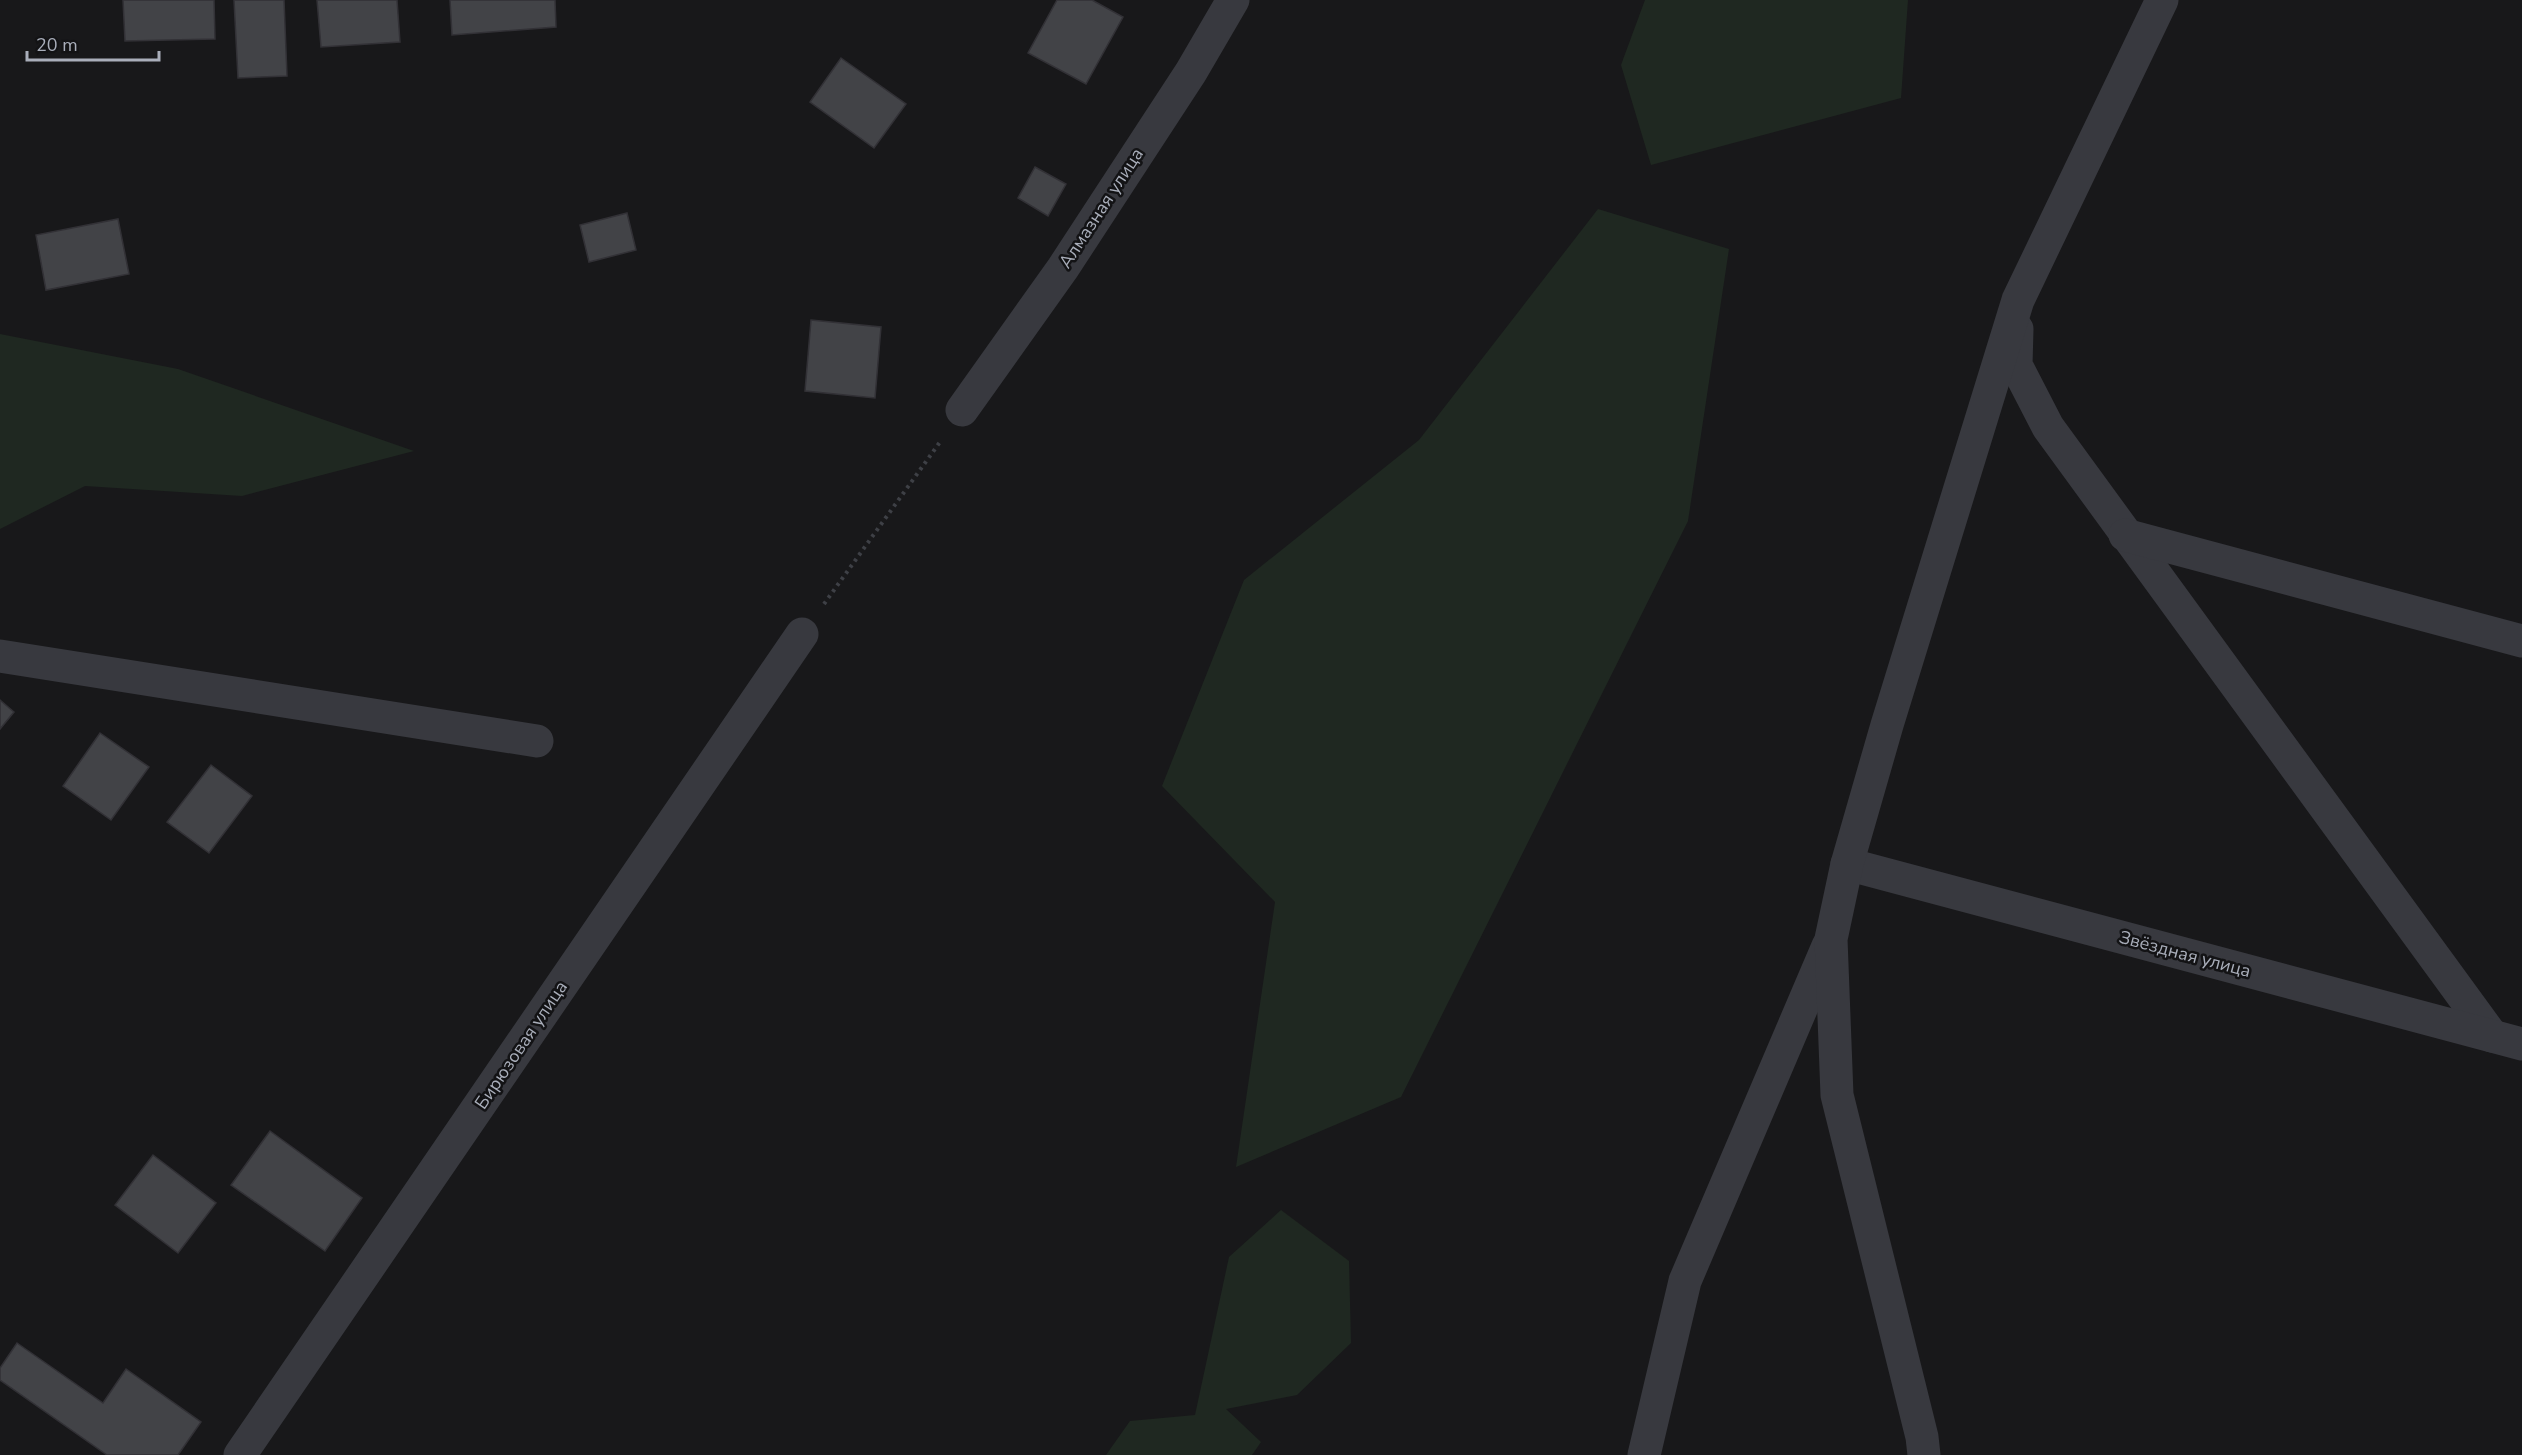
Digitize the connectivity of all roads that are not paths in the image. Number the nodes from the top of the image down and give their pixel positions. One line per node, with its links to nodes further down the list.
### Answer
1 (1233, 0): 4 (street, Алмазная улица)
2 (2162, 0): 3 (street)
3 (2018, 300): 5 (street); 10 (street)
4 (962, 410)
5 (2125, 536): 7 (street); 12 (street)
6 (802, 634): 13 (street, Бирюзовая улица)
7 (2522, 641)
8 (0, 656): 9 (street)
9 (537, 741)
10 (1847, 864): 11 (street); 12 (street, Звёздная улица)
11 (1831, 939): 14 (street); 15 (street)
12 (2507, 1040)
13 (240, 1455)
14 (1644, 1455)
15 (1924, 1455)

